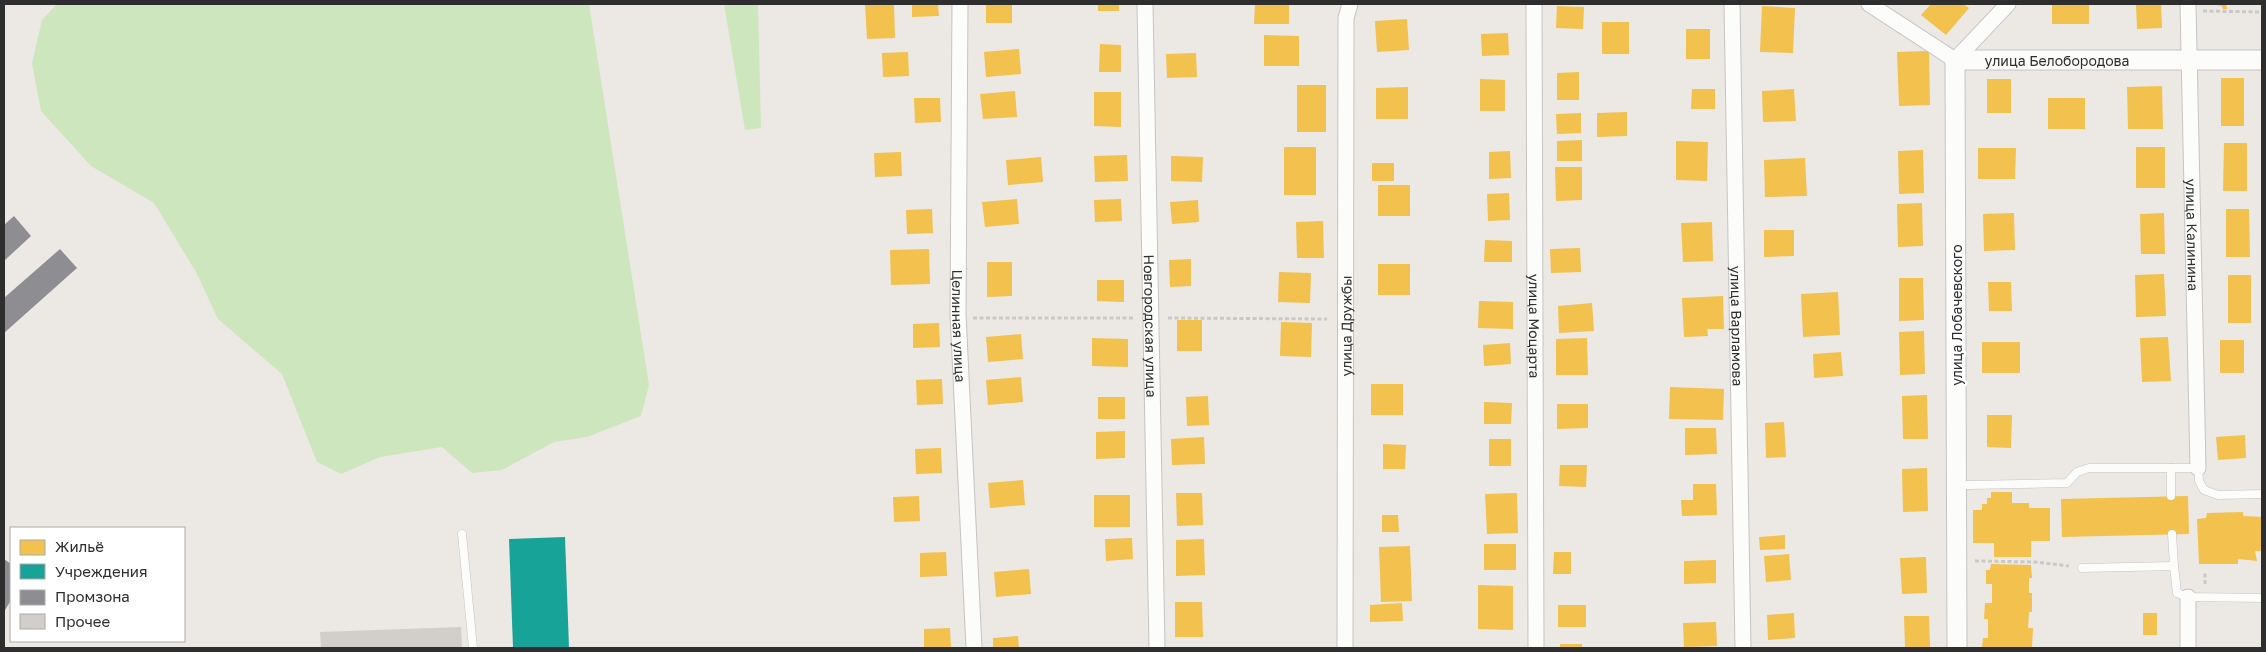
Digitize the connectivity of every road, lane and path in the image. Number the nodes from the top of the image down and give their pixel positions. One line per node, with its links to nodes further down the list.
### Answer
1 (960, 4): 26 (street, Целинная улица)
2 (1145, 4): 27 (street, Новгородская улица)
3 (1350, 4): 28 (street, улица Дружбы)
4 (1534, 4): 29 (street, улица Моцарта)
5 (1732, 4): 30 (street, улица Варламова)
6 (1869, 4): 10 (street)
7 (2008, 4): 10 (street)
8 (2188, 7): 9 (path); 11 (street, улица Калинина)
9 (2262, 12)
10 (1955, 60): 11 (street, улица Белобородова); 31 (street, улица Лобачевского)
11 (2189, 60): 12 (street, улица Белобородова); 14 (street, улица Калинина)
12 (2262, 60)
13 (2171, 468): 14 (lane); 15 (lane); 17 (lane)
14 (2198, 468): 16 (lane)
15 (1968, 485)
16 (2262, 494)
17 (2171, 496)
18 (462, 534): 25 (lane)
19 (2172, 534): 21 (lane)
20 (1968, 561): 22 (path)
21 (2174, 566): 22 (lane); 23 (lane)
22 (2082, 568)
23 (2188, 597): 24 (lane); 32 (street)
24 (2262, 598)
25 (473, 648)
26 (974, 648)
27 (1157, 648)
28 (1345, 648)
29 (1536, 648)
30 (1743, 648)
31 (1957, 648)
32 (2188, 648)

